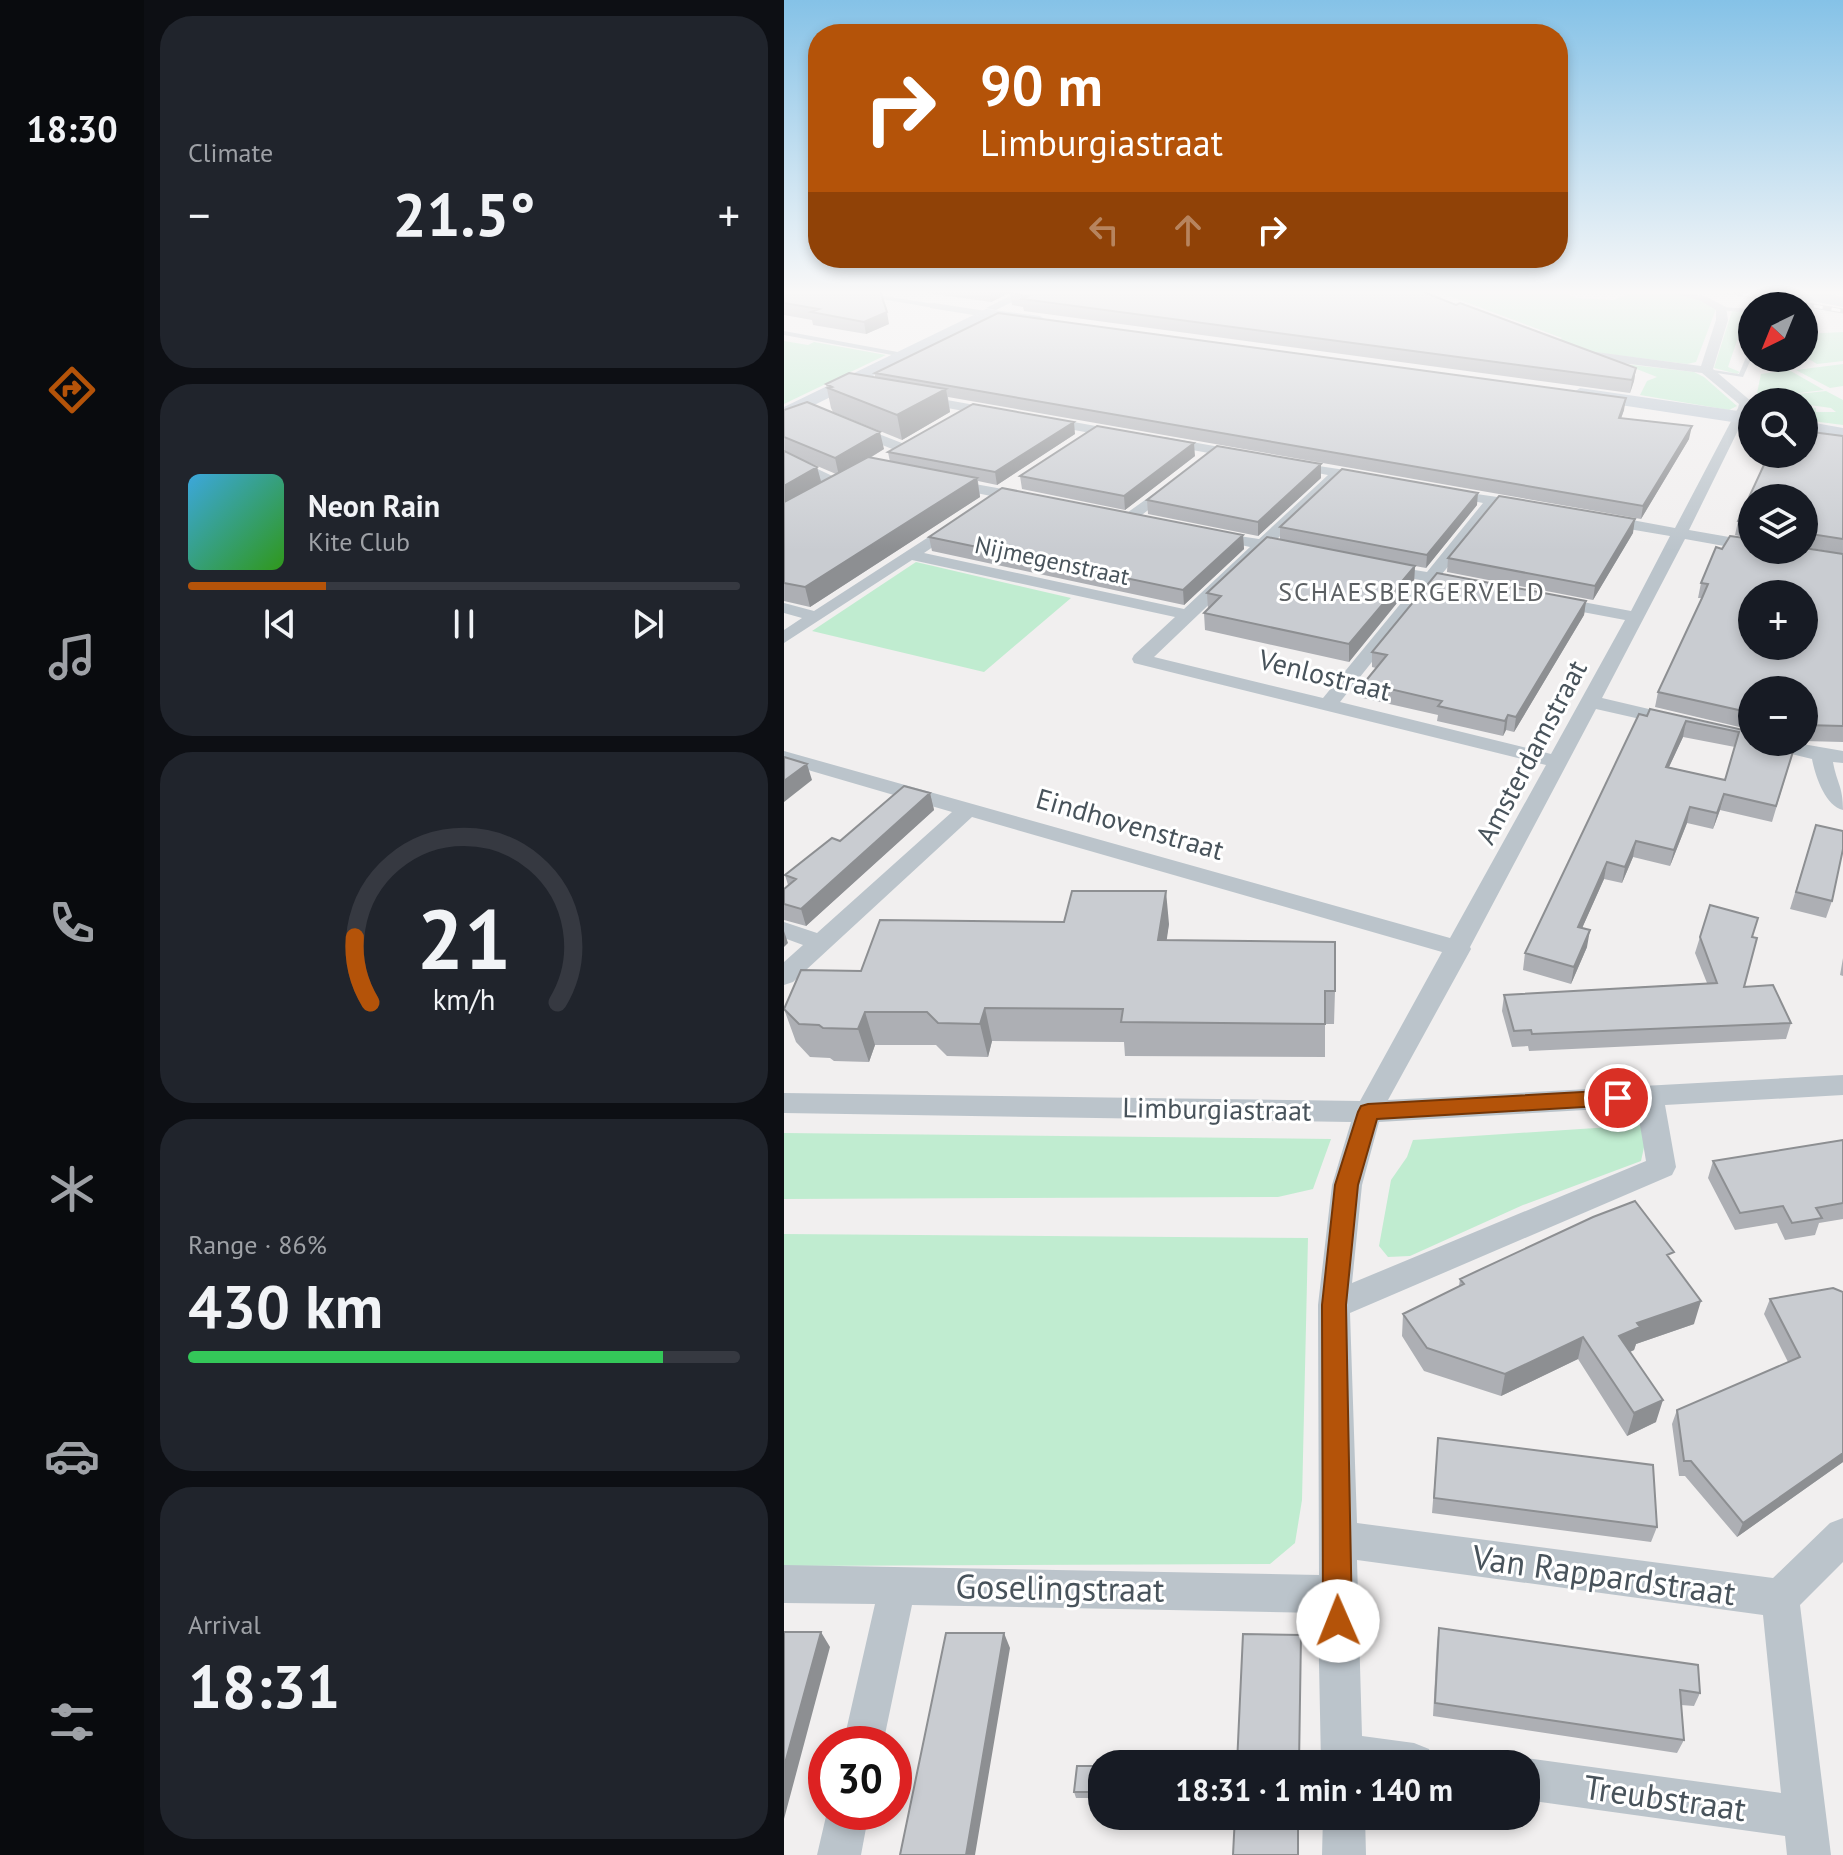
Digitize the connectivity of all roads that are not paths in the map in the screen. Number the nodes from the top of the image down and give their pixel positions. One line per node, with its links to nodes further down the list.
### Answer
1 (859, 378): 3 (street)
2 (1715, 378): 7 (street)
3 (842, 386): 4 (street); 9 (street)
4 (871, 391)
5 (1561, 392): 10 (street)
6 (900, 396): 8 (street)
7 (1738, 396)
8 (973, 408): 12 (street); 13 (street)
9 (784, 414)
10 (1738, 417)
11 (833, 420): 20 (street)
12 (949, 422)
13 (1096, 430): 17 (street); 19 (street)
14 (1818, 430): 16 (street)
15 (1738, 432): 34 (street, Amsterdamstraat)
16 (1843, 434)
17 (1072, 446)
18 (784, 457): 25 (street)
19 (1203, 460): 21 (street); 32 (street)
20 (881, 461)
21 (1339, 472): 24 (street); 36 (street)
22 (1025, 478): 27 (street)
23 (928, 480): 27 (street)
24 (1385, 481)
25 (839, 485)
26 (1432, 489): 28 (street)
27 (1001, 494): 29 (street); 38 (street)
28 (1494, 500): 30 (street); 40 (street)
29 (1044, 502)
30 (1540, 508)
31 (1587, 517): 34 (street)
32 (1158, 524)
33 (1187, 530): 36 (street)
34 (1680, 533): 35 (street); 46 (street, Amsterdamstraat)
35 (1738, 543)
36 (1260, 544): 37 (street); 44 (street)
37 (1307, 553)
38 (910, 555): 44 (street, Nijmegenstraat); 45 (street)
39 (1369, 565): 40 (street)
40 (1431, 577): 41 (street); 49 (street)
41 (1475, 586)
42 (1534, 597): 46 (street)
43 (784, 608): 45 (street)
44 (1185, 614): 49 (street, Venlostraat)
45 (817, 617): 47 (street)
46 (1636, 617): 48 (street, Amsterdamstraat)
47 (784, 638)
48 (1588, 701): 50 (street); 55 (street, Amsterdamstraat)
49 (1328, 704): 55 (street, Venlostraat)
50 (1693, 725)
51 (1818, 754): 52 (street)
52 (1821, 755): 54 (street); 56 (street)
53 (784, 757): 57 (street, Eindhovenstraat)
54 (1843, 757)
55 (1558, 762): 60 (street, Amsterdamstraat)
56 (1843, 804)
57 (968, 809): 59 (street); 60 (street, Eindhovenstraat)
58 (784, 930): 59 (street)
59 (820, 942): 61 (street)
60 (1459, 949): 65 (street, Amsterdamstraat)
61 (784, 976)
62 (1843, 1085): 63 (street, Limburgiastraat)
63 (1649, 1096): 65 (street, Limburgiastraat); 66 (street)
64 (784, 1103): 65 (street, Limburgiastraat)
65 (1368, 1112): 66 (street, Amsterdamstraat)
66 (1334, 1305): 68 (street, Amsterdamstraat)
67 (1843, 1536): 72 (street)
68 (1339, 1539): 71 (street, Amsterdamstraat); 72 (street, Van Rappardstraat)
69 (784, 1584): 70 (street, Goselingstraat)
70 (898, 1584): 71 (street, Goselingstraat); 73 (street)
71 (1337, 1594): 74 (street, Amsterdamstraat)
72 (1780, 1598): 78 (street)
73 (867, 1726)
74 (1342, 1750)
75 (1540, 1782): 78 (street, Treubstraat)
76 (844, 1830): 79 (street)
77 (1344, 1830): 80 (street)
78 (1807, 1836)
79 (839, 1855)
80 (1344, 1855)

